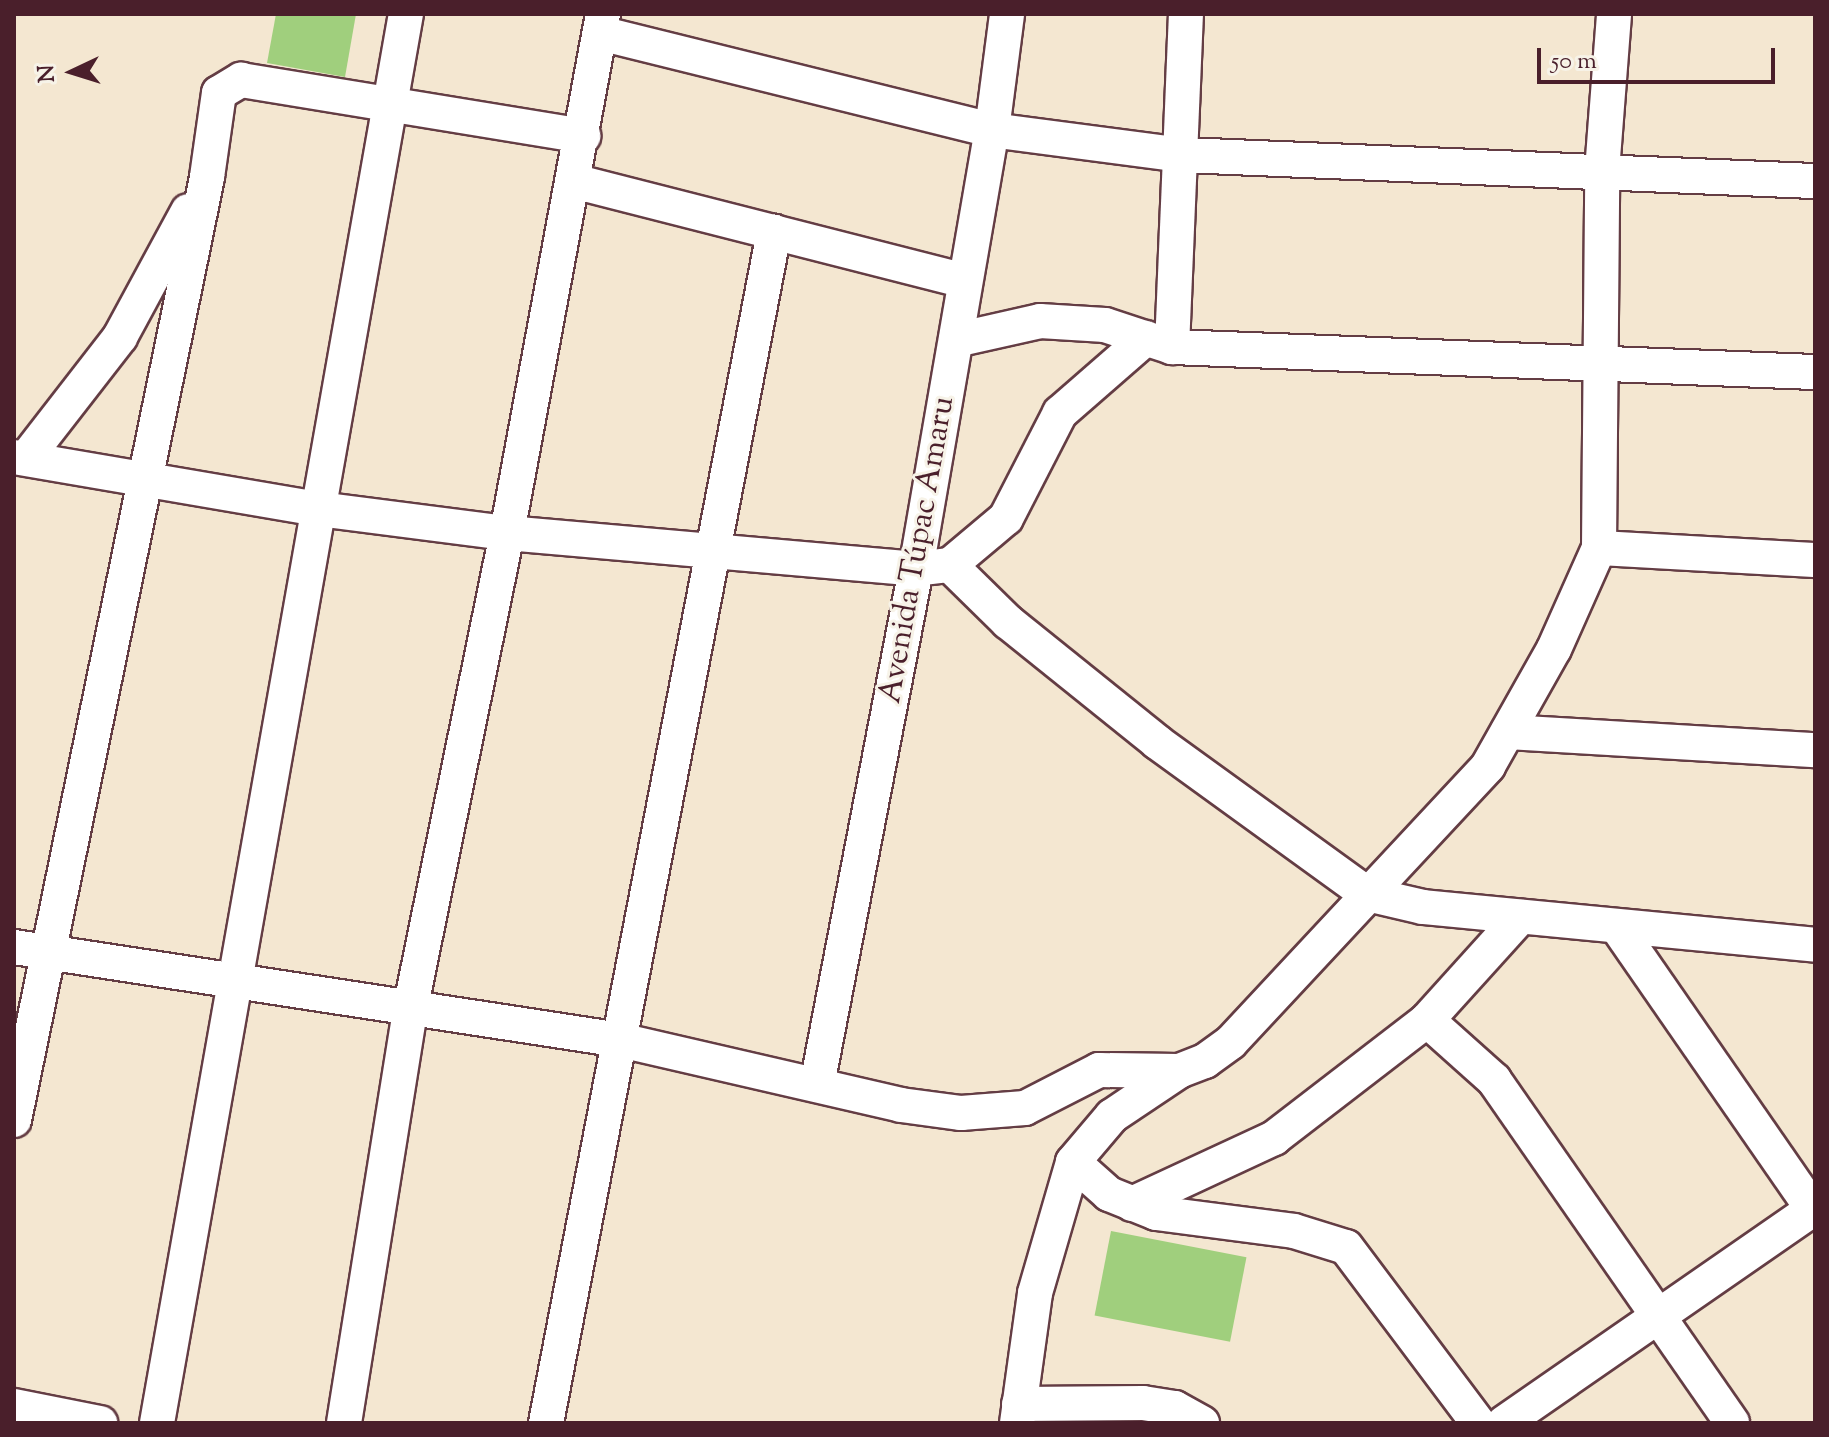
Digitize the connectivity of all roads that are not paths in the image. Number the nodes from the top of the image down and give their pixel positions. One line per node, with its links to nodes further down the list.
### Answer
1 (406, 14): 6 (street)
2 (1007, 14): 7 (street, Avenida Túpac Amaru)
3 (1186, 14): 9 (street)
4 (1614, 14): 10 (street)
5 (601, 24): 7 (street); 8 (street)
6 (390, 107): 8 (street); 11 (street); 22 (street)
7 (992, 130): 9 (street); 15 (street, Avenida Túpac Amaru)
8 (583, 136): 12 (street)
9 (1183, 155): 10 (street); 17 (street)
10 (1602, 171): 13 (street); 18 (street)
11 (207, 177): 20 (street); 21 (street)
12 (573, 181): 14 (street); 23 (street)
13 (1815, 181)
14 (774, 232): 15 (street); 24 (street)
15 (964, 281): 16 (street, Avenida Túpac Amaru)
16 (956, 340): 17 (street); 28 (street, Avenida Túpac Amaru)
17 (1159, 342): 18 (street); 27 (street)
18 (1598, 363): 19 (street); 25 (street)
19 (1815, 372)
20 (20, 457): 21 (street)
21 (144, 478): 22 (street); 36 (street)
22 (319, 509): 23 (street); 37 (street)
23 (507, 533): 24 (street); 38 (street)
24 (714, 547): 28 (street); 40 (street)
25 (1599, 548): 26 (street); 29 (street)
26 (1815, 560)
27 (950, 565): 28 (street); 31 (street)
28 (916, 569): 42 (street, Avenida Túpac Amaru)
29 (1508, 732): 30 (street); 31 (street)
30 (1815, 750)
31 (1367, 894): 32 (street); 41 (street)
32 (1520, 917): 33 (street); 39 (street)
33 (1618, 928): 34 (street); 46 (street)
34 (1815, 945)
35 (14, 947): 36 (street)
36 (48, 952): 37 (street); 43 (street)
37 (236, 980): 38 (street); 51 (street)
38 (410, 1010): 40 (street); 52 (street)
39 (1427, 1020): 45 (street); 47 (street)
40 (620, 1040): 42 (street); 53 (street)
41 (1179, 1071): 42 (street); 44 (street)
42 (817, 1085)
43 (14, 1120)
44 (1073, 1162): 45 (street); 49 (street)
45 (1132, 1204): 55 (street)
46 (1814, 1210): 47 (street)
47 (1659, 1317): 56 (street); 57 (street)
48 (14, 1406): 50 (street)
49 (1018, 1413): 54 (street)
50 (100, 1423)
51 (157, 1423)
52 (344, 1423)
53 (546, 1423)
54 (1202, 1423)
55 (1478, 1423)
56 (1504, 1423)
57 (1732, 1423)

